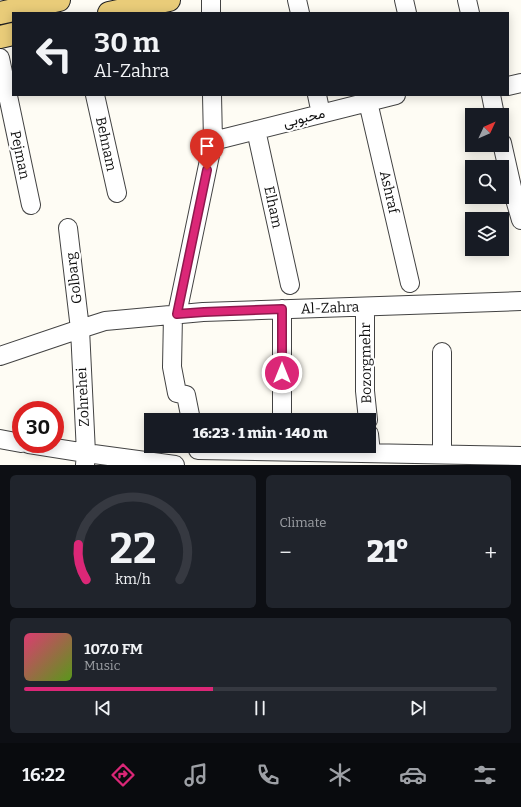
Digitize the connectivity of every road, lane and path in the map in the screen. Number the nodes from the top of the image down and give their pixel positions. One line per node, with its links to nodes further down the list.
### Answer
1 (58, 0): 12 (main road)
2 (169, 0): 7 (main road)
3 (211, 0): 8 (street)
4 (297, 0): 9 (street)
5 (404, 0): 10 (street)
6 (467, 0): 11 (street)
7 (113, 8)
8 (211, 12)
9 (300, 12)
10 (407, 12)
11 (470, 12)
12 (0, 13)
13 (12, 34): 14 (main road)
14 (0, 37)
15 (0, 58): 30 (street, Pejman)
16 (521, 83): 17 (street)
17 (509, 86)
18 (95, 96): 29 (street, Behnam)
19 (212, 96): 27 (street)
20 (317, 96): 25 (street)
21 (392, 96): 23 (street, محبوبی)
22 (491, 96): 24 (street)
23 (368, 102): 25 (street, محبوبی); 33 (street, Ashraf)
24 (494, 108)
25 (321, 114): 26 (street, محبوبی)
26 (256, 130): 27 (street, محبوبی); 34 (street, Elham)
27 (213, 141): 38 (street)
28 (504, 152): 31 (street)
29 (117, 193)
30 (31, 204)
31 (521, 220)
32 (68, 228): 39 (street, Golbarg)
33 (410, 283)
34 (290, 285)
35 (521, 301): 36 (street, Al-Zahra)
36 (365, 307): 37 (street, Al-Zahra); 44 (street, Bozorgmehr)
37 (282, 309): 38 (street, Al-Zahra); 43 (street)
38 (175, 314): 39 (street, Al-Zahra); 42 (street)
39 (80, 329): 41 (street, Al-Zahra); 53 (street, Zohrehei)
40 (442, 352): 51 (street)
41 (0, 356)
42 (190, 413)
43 (282, 413)
44 (367, 413)
45 (0, 439): 46 (street)
46 (12, 441)
47 (63, 453): 53 (street)
48 (215, 453): 50 (street)
49 (370, 453): 51 (street)
50 (198, 454)
51 (442, 454): 52 (street)
52 (521, 456)
53 (85, 459): 54 (street)
54 (175, 465)

